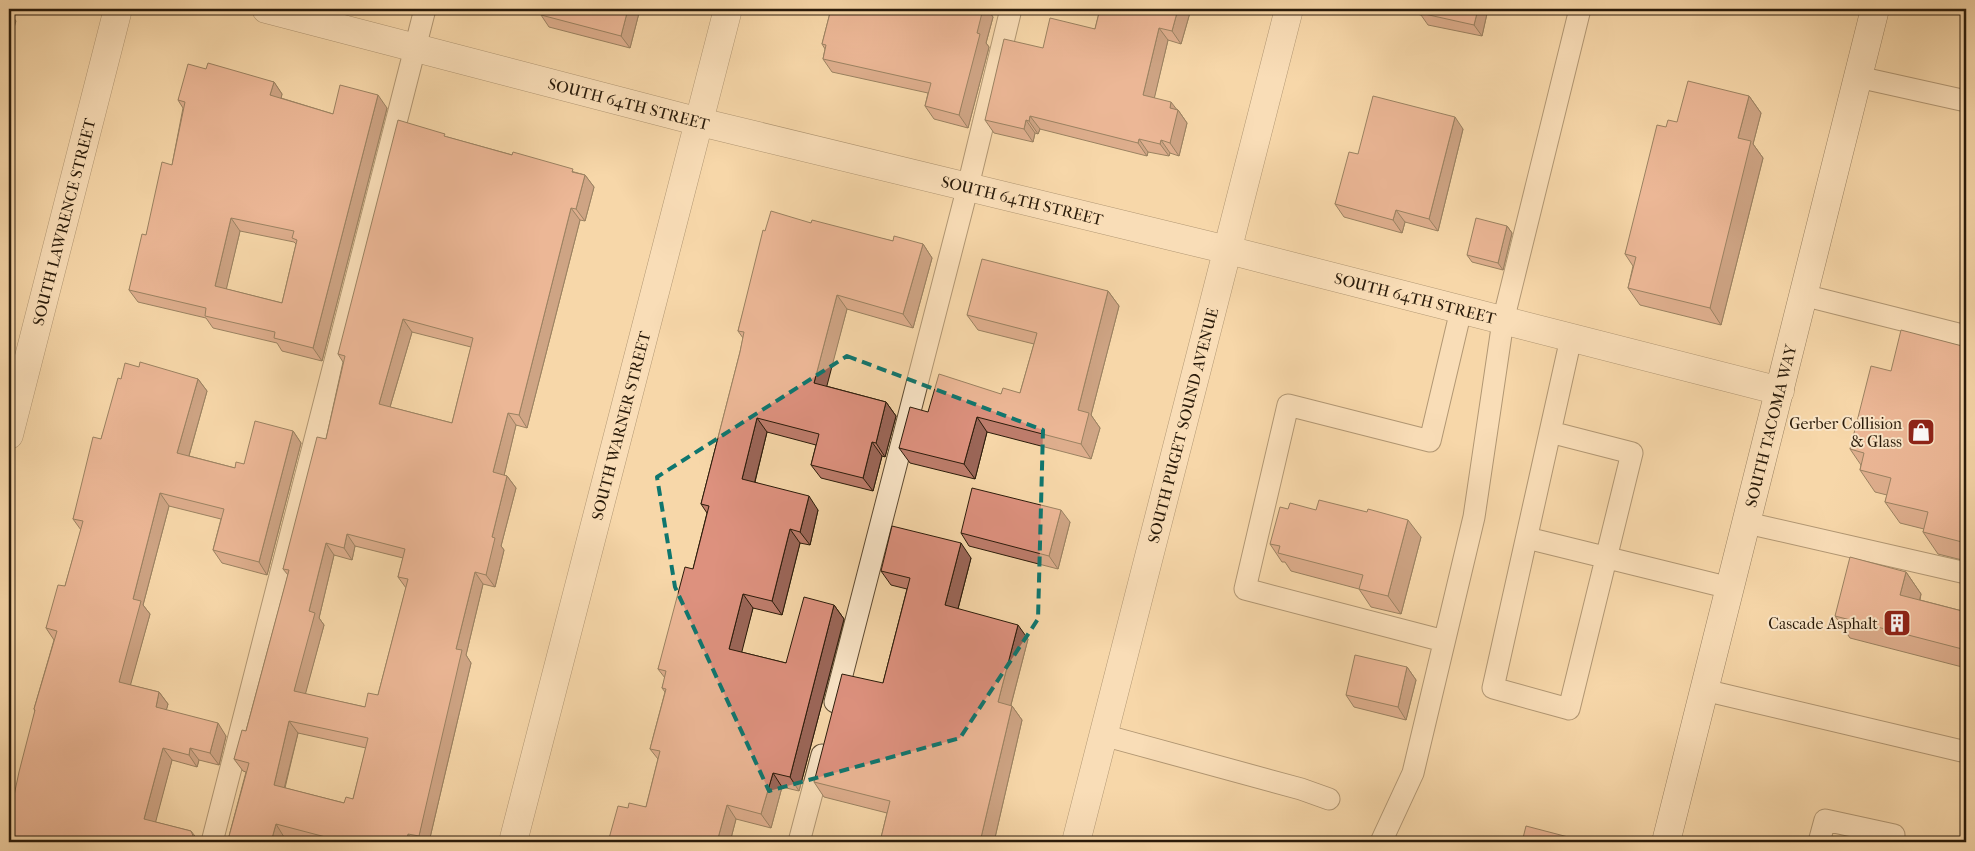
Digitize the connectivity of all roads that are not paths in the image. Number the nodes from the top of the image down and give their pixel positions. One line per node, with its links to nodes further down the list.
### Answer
1 (118, 9): 22 (street, SOUTH LAWRENCE STREET)
2 (266, 9): 9 (street, SOUTH 64TH STREET)
3 (424, 9): 9 (lane)
4 (728, 9): 12 (street, SOUTH WARNER STREET)
5 (1011, 9): 13 (lane)
6 (1289, 9): 14 (street, SOUTH PUGET SOUND AVENUE)
7 (1580, 9): 17 (lane)
8 (1875, 9): 10 (street, SOUTH TACOMA WAY)
9 (415, 47): 12 (street, SOUTH 64TH STREET); 33 (lane)
10 (1858, 76): 11 (lane); 15 (street, SOUTH TACOMA WAY)
11 (1966, 101)
12 (700, 122): 13 (street, SOUTH 64TH STREET); 34 (street, SOUTH WARNER STREET)
13 (968, 186): 14 (street, SOUTH 64TH STREET); 35 (lane)
14 (1228, 250): 16 (street, SOUTH 64TH STREET); 30 (street, SOUTH PUGET SOUND AVENUE)
15 (1804, 295): 18 (lane); 20 (street, SOUTH TACOMA WAY)
16 (1461, 310): 17 (street, SOUTH 64TH STREET); 28 (lane)
17 (1503, 321): 19 (street, SOUTH 64TH STREET); 28 (lane)
18 (1966, 336)
19 (1571, 338): 20 (street, SOUTH 64TH STREET); 21 (lane)
20 (1780, 391): 23 (street, SOUTH TACOMA WAY)
21 (1550, 432): 24 (lane); 25 (lane)
22 (9, 435)
23 (1746, 524): 26 (lane); 27 (street, SOUTH TACOMA WAY)
24 (1526, 538): 25 (lane); 25 (lane)
25 (1607, 557): 27 (lane)
26 (1966, 573)
27 (1730, 588): 29 (street, SOUTH TACOMA WAY)
28 (1444, 640): 37 (lane)
29 (1704, 690): 31 (lane); 38 (street, SOUTH TACOMA WAY)
30 (1103, 735): 32 (lane); 36 (street, SOUTH PUGET SOUND AVENUE)
31 (1966, 752)
32 (1329, 799)
33 (212, 842)
34 (513, 842)
35 (799, 842)
36 (1076, 842)
37 (1382, 842)
38 (1666, 842)
39 (1819, 842): 40 (lane)
40 (1892, 842)

